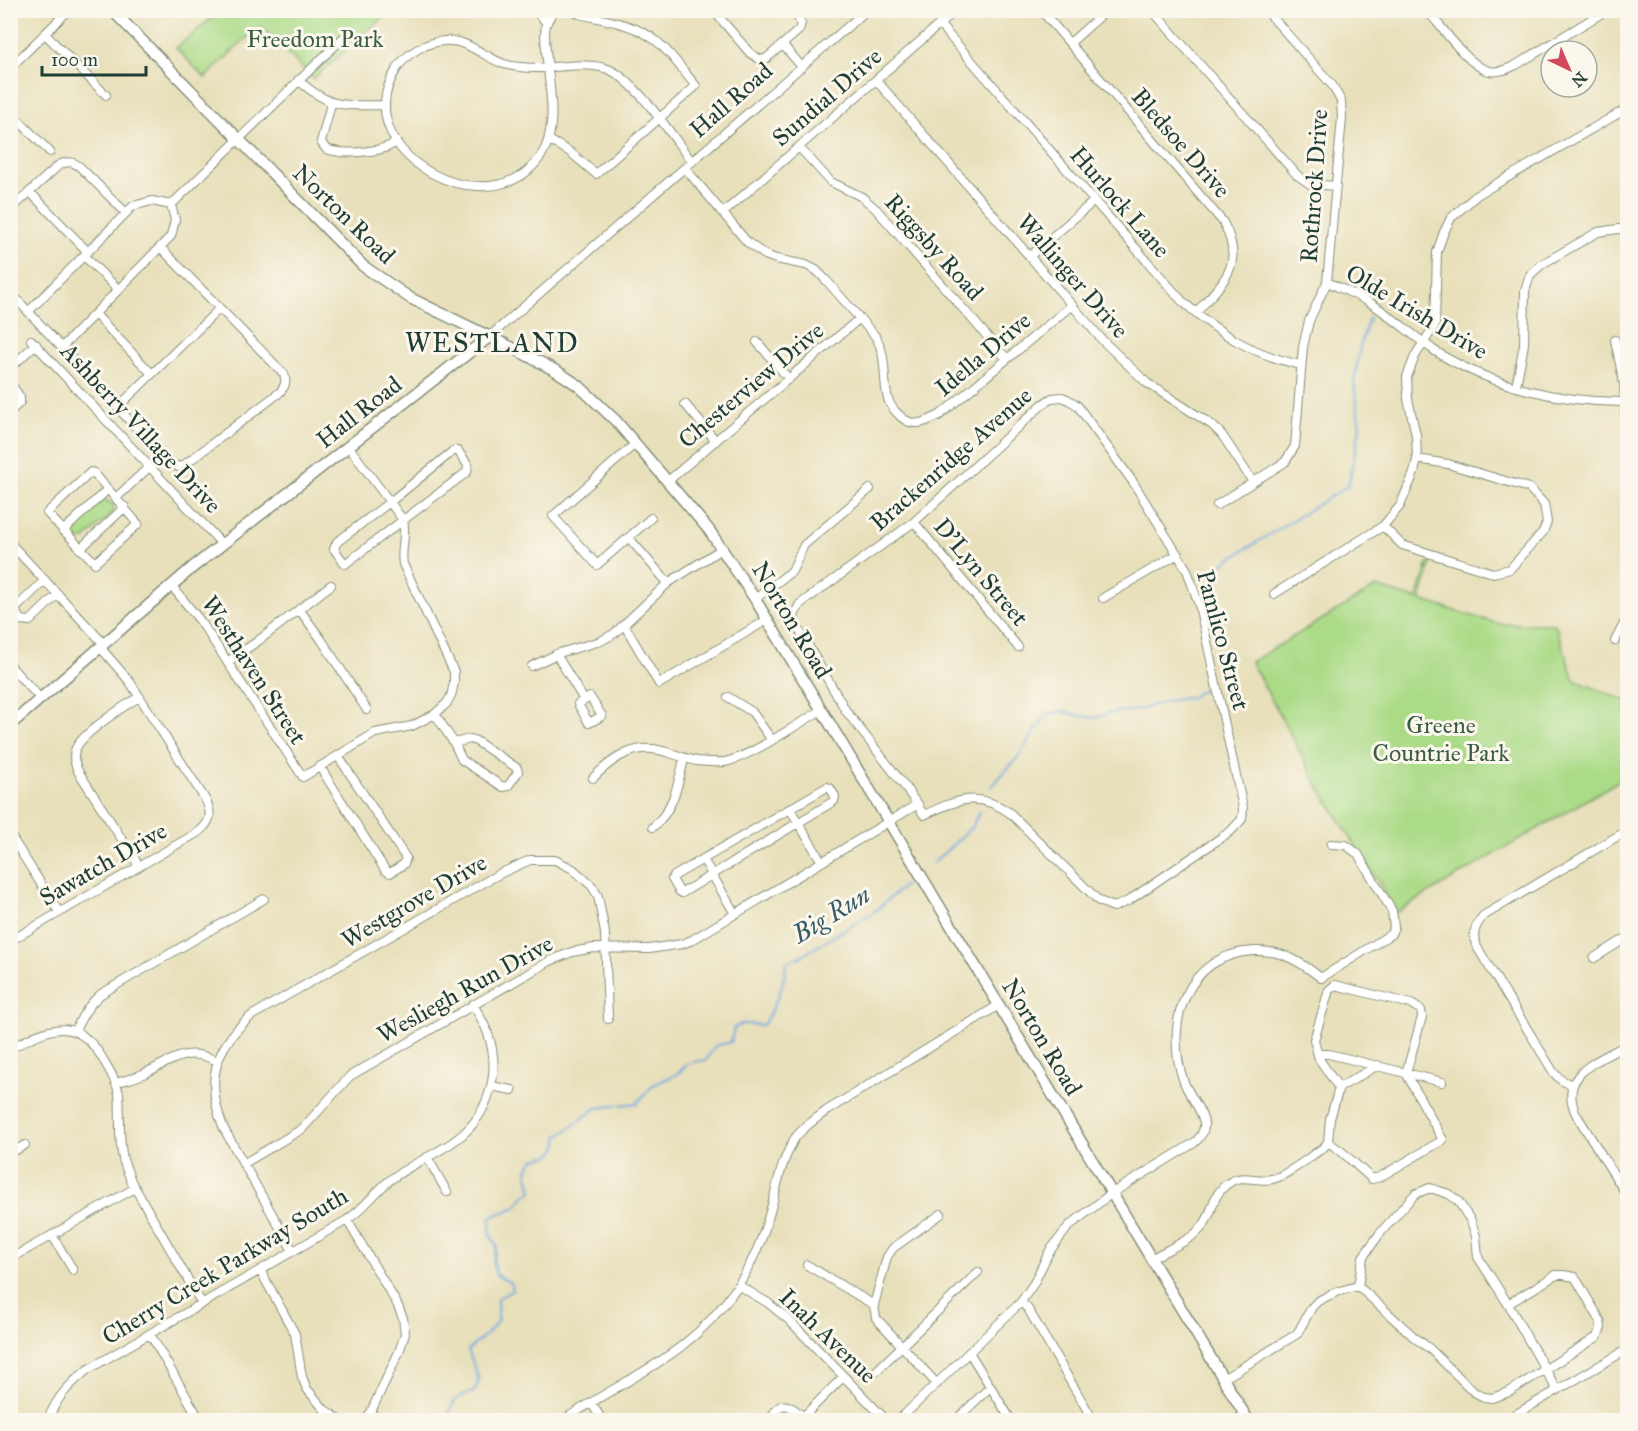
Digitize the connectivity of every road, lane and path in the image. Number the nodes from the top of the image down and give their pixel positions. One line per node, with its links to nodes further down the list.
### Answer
1 (69, 10): 18 (street)
2 (112, 10): 33 (main road, Norton Road)
3 (535, 10): 16 (street)
4 (554, 10): 16 (street)
5 (574, 10): 32 (street)
6 (713, 10): 21 (street)
7 (793, 10): 21 (street)
8 (867, 10): 22 (street, Hall Road)
9 (956, 10): 17 (street, Sundial Drive)
10 (1041, 10): 20 (street, Bledsoe Drive)
11 (1107, 10): 20 (street)
12 (1152, 10): 39 (street)
13 (1266, 10): 39 (street, Rothrock Drive)
14 (1427, 10): 15 (street)
15 (1607, 10)
16 (547, 23): 24 (street)
17 (939, 25): 26 (street, Sundial Drive); 41 (street, Hurlock Lane)
18 (45, 34): 23 (street); 27 (street)
19 (344, 37): 25 (street)
20 (1070, 43): 56 (street, Bledsoe Drive)
21 (783, 45): 22 (street)
22 (802, 67): 38 (street, Hall Road)
23 (10, 68)
24 (547, 68): 29 (street); 32 (street); 34 (street)
25 (298, 80): 28 (street); 33 (street)
26 (876, 80): 36 (street, Sundial Drive); 49 (street, Wallinger Drive)
27 (106, 95)
28 (332, 104): 29 (street); 35 (street)
29 (385, 105): 35 (street)
30 (1628, 108): 62 (street)
31 (10, 112): 37 (street)
32 (658, 119): 34 (street); 38 (street)
33 (238, 139): 42 (street); 59 (main road, Norton Road)
34 (549, 140): 35 (street)
35 (396, 142)
36 (799, 147): 45 (street, Sundial Drive); 64 (street, Riggsby Road)
37 (50, 152)
38 (688, 165): 45 (street); 59 (street, Hall Road)
39 (1336, 186): 50 (street, Rothrock Drive)
40 (30, 192): 43 (street); 44 (street); 48 (street)
41 (1094, 202): 49 (street); 56 (street, Hurlock Lane)
42 (171, 205): 44 (street); 47 (street)
43 (10, 210)
44 (126, 213): 48 (street)
45 (723, 213): 58 (street)
46 (1628, 230): 70 (street)
47 (161, 248): 51 (street); 54 (street)
48 (86, 254): 51 (street); 55 (street)
49 (1030, 256): 53 (street, Wallinger Drive)
50 (1327, 282): 62 (street, Olde Irish Drive); 65 (street, Rothrock Drive)
51 (119, 290): 57 (street)
52 (10, 292): 55 (street)
53 (1072, 305): 64 (street, Idella Drive); 84 (street, Wallinger Drive)
54 (219, 309): 67 (street); 73 (street)
55 (28, 311): 63 (street)
56 (1196, 313): 65 (street, Hurlock Lane)
57 (95, 314): 63 (street); 67 (street)
58 (860, 318): 64 (street, Idella Drive); 68 (street, Chesterview Drive)
59 (489, 337): 78 (main road, Norton Road); 79 (main road, Hall Road)
60 (1615, 340): 71 (street)
61 (757, 342): 68 (street)
62 (1424, 343): 70 (street, Olde Irish Drive); 80 (street)
63 (62, 347): 73 (street)
64 (1007, 359)
65 (1301, 365): 84 (street, Rothrock Drive)
66 (10, 368): 82 (street, Ashberry Village Drive)
67 (152, 374): 73 (street)
68 (789, 379): 77 (street, Chesterview Drive)
69 (10, 383): 75 (street)
70 (1516, 386): 71 (street, Olde Irish Drive)
71 (1626, 402): 76 (street)
72 (685, 404): 77 (street)
73 (118, 407)
74 (1081, 410): 93 (street, Brackenridge Avenue); 101 (street, Pamlico Street)
75 (10, 412)
76 (1626, 425): 81 (street)
77 (716, 441): 83 (street, Chesterview Drive)
78 (635, 444): 83 (main road, Norton Road); 96 (street)
79 (349, 447): 88 (street); 98 (main road, Hall Road)
80 (1417, 459): 94 (street); 94 (street)
81 (1628, 463)
82 (150, 466): 87 (street); 98 (street, Ashberry Village Drive)
83 (668, 481): 99 (main road, Norton Road)
84 (1253, 482): 89 (street, Rothrock Drive)
85 (108, 489): 87 (street); 95 (street); 95 (street)
86 (870, 489): 108 (street)
87 (116, 498): 90 (street)
88 (390, 502): 92 (street); 92 (street); 92 (street)
89 (1217, 505)
90 (125, 507): 100 (street); 100 (street)
91 (651, 518): 96 (street)
92 (403, 519): 127 (street)
93 (914, 522): 116 (street, D'Lyn Street); 135 (street, Brackenridge Avenue)
94 (1383, 526): 107 (street)
95 (63, 531): 100 (street)
96 (629, 538): 103 (street)
97 (10, 543): 102 (street)
98 (222, 544): 104 (main road, Hall Road)
99 (723, 548): 103 (street); 108 (main road, Norton Road)
100 (80, 549)
101 (1178, 555): 109 (street); 135 (street, Pamlico Street)
102 (45, 580): 106 (street); 106 (street)
103 (668, 583): 113 (street)
104 (171, 585): 115 (main road, Hall Road); 118 (street, Westhaven Street)
105 (331, 585): 110 (street)
106 (58, 594): 115 (street)
107 (1274, 594)
108 (755, 598): 112 (main road, Norton Road)
109 (1103, 598)
110 (299, 609): 118 (street); 125 (street)
111 (1628, 616): 114 (street)
112 (767, 620): 113 (street); 126 (main road, Norton Road)
113 (625, 626): 117 (street)
114 (1615, 642)
115 (102, 645): 121 (street); 123 (main road, Hall Road)
116 (1018, 647)
117 (556, 654): 120 (street); 124 (street)
118 (227, 662): 133 (street, Westhaven Street)
119 (10, 666): 123 (street)
120 (532, 666)
121 (139, 697): 145 (street); 145 (street, Sawatch Drive)
122 (728, 697): 129 (street)
123 (41, 699): 128 (main road, Hall Road)
124 (584, 700)
125 (367, 710)
126 (822, 710): 129 (street); 137 (main road, Norton Road)
127 (435, 714): 130 (street); 131 (street)
128 (10, 725)
129 (771, 739): 132 (street)
130 (454, 743): 130 (street)
131 (338, 756): 133 (street); 133 (street)
132 (684, 759): 134 (street); 139 (street)
133 (320, 767)
134 (593, 778)
135 (918, 804): 137 (street, Wesliegh Run Drive)
136 (790, 809): 138 (street); 138 (street); 143 (street)
137 (889, 822): 144 (street, Wesliegh Run Drive); 155 (main road, Norton Road)
138 (799, 824): 144 (street); 146 (street)
139 (653, 827)
140 (1628, 830): 166 (street)
141 (11, 839): 148 (street)
142 (1331, 844): 177 (street)
143 (704, 859): 146 (street); 146 (street)
144 (822, 862): 149 (street, Wesliegh Run Drive)
145 (139, 866): 148 (street, Sawatch Drive)
146 (712, 875): 149 (street)
147 (264, 899): 157 (street)
148 (59, 912): 151 (street, Sawatch Drive)
149 (735, 914): 152 (street, Wesliegh Run Drive)
150 (1628, 937): 153 (street)
151 (10, 941)
152 (605, 948): 154 (street, Wesliegh Run Drive); 156 (street, Westgrove Drive); 161 (street, Westgrove Drive)
153 (1594, 958)
154 (473, 1004): 167 (street, Cherry Creek Parkway South); 174 (street, Wesliegh Run Drive)
155 (999, 1005): 177 (main road, Norton Road); 189 (street)
156 (608, 1019)
157 (75, 1032): 159 (street); 165 (street)
158 (1628, 1044): 166 (street)
159 (10, 1049)
160 (1318, 1054): 162 (street); 163 (street); 168 (street)
161 (217, 1061): 165 (street); 174 (street)
162 (1378, 1065): 163 (street); 168 (street)
163 (1406, 1073): 164 (street); 170 (street)
164 (1442, 1082)
165 (116, 1083): 175 (street)
166 (1572, 1085): 178 (street)
167 (491, 1086): 169 (street); 173 (street, Cherry Creek Parkway South)
168 (1339, 1088): 170 (street)
169 (512, 1090)
170 (1328, 1142): 183 (street)
171 (25, 1145): 172 (street)
172 (10, 1153)
173 (427, 1157): 176 (street); 180 (street, Cherry Creek Parkway South)
174 (243, 1164): 182 (street)
175 (135, 1188): 181 (street); 192 (street)
176 (447, 1192)
177 (1112, 1192): 183 (main road, Norton Road); 191 (street)
178 (1628, 1197)
179 (941, 1214): 194 (street)
180 (347, 1221): 182 (street, Cherry Creek Parkway South); 211 (street)
181 (52, 1235): 184 (street); 186 (street)
182 (293, 1251): 187 (street, Cherry Creek Parkway South)
183 (1151, 1259): 202 (main road, Norton Road)
184 (10, 1260)
185 (807, 1264): 194 (street)
186 (73, 1270)
187 (260, 1270): 192 (street, Cherry Creek Parkway South); 210 (street)
188 (978, 1272): 196 (street)
189 (738, 1285): 201 (street, Inah Avenue); 206 (street)
190 (1358, 1286): 193 (street); 199 (street); 202 (street)
191 (1021, 1302): 198 (street); 219 (street)
192 (202, 1304): 195 (street, Cherry Creek Parkway South)
193 (1508, 1304): 199 (street); 199 (street)
194 (874, 1305): 196 (street)
195 (150, 1334): 208 (street, Cherry Creek Parkway South); 209 (street)
196 (902, 1346): 200 (street); 203 (street)
197 (1628, 1349): 205 (street)
198 (969, 1352): 203 (street); 204 (street)
199 (1545, 1369): 205 (street)
200 (871, 1376)
201 (843, 1377): 207 (street); 215 (street, Inah Avenue)
202 (1223, 1379): 220 (main road, Norton Road)
203 (937, 1384): 216 (street)
204 (990, 1387): 217 (street); 218 (street)
205 (1557, 1390): 221 (street)
206 (592, 1404): 212 (street); 213 (street)
207 (805, 1418): 214 (street)
208 (48, 1420)
209 (200, 1420)
210 (340, 1420)
211 (367, 1420)
212 (564, 1420)
213 (602, 1420)
214 (771, 1420)
215 (886, 1420)
216 (899, 1420)
217 (956, 1420)
218 (1011, 1420)
219 (1093, 1420)
220 (1248, 1420)
221 (1506, 1420)

